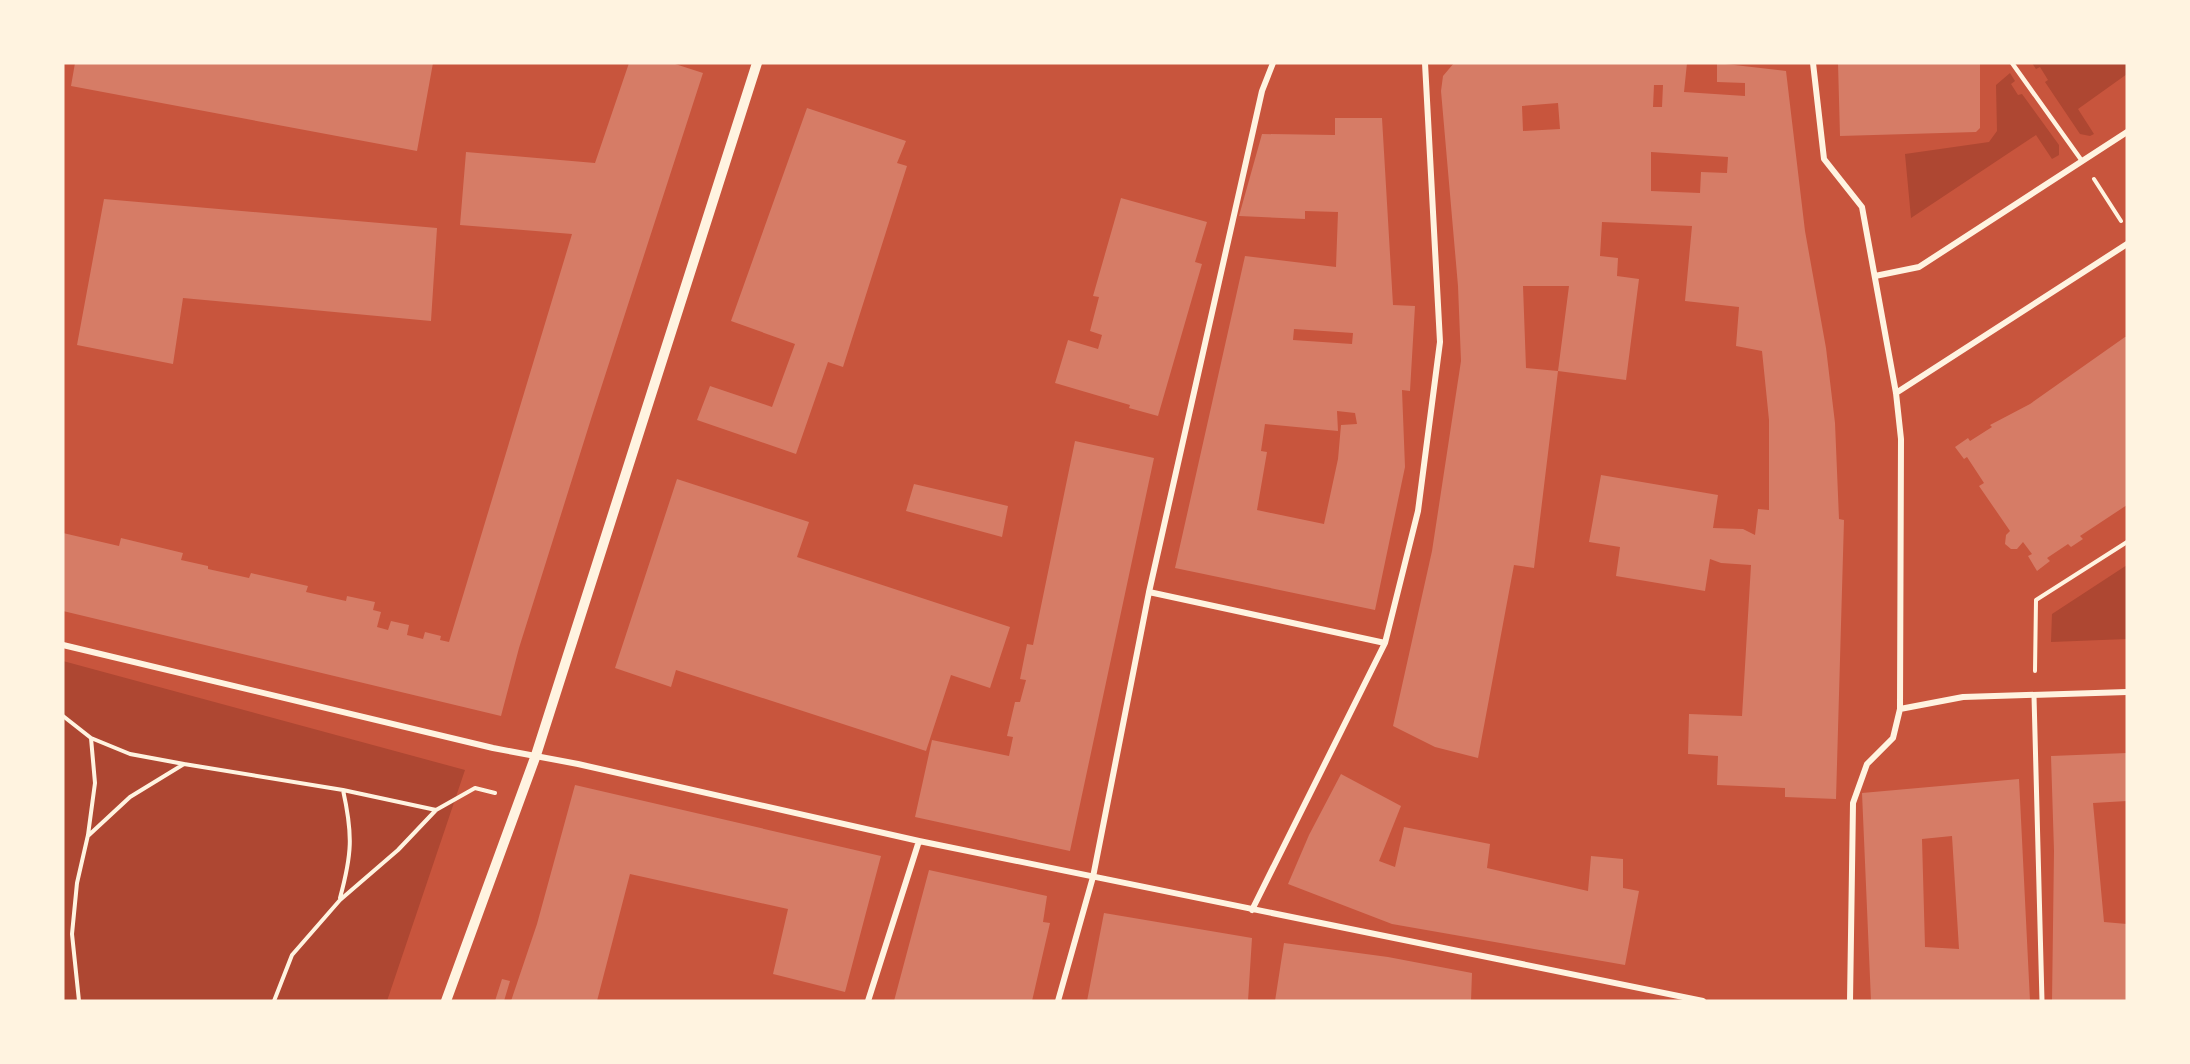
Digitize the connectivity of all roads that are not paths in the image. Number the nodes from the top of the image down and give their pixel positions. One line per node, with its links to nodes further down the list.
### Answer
1 (757, 63): 17 (street)
2 (1273, 63): 11 (street)
3 (1425, 63): 12 (street)
4 (1813, 63): 9 (street)
5 (2012, 63): 7 (lane)
6 (2127, 132): 7 (street)
7 (2082, 161): 9 (street)
8 (2127, 244): 10 (street)
9 (1875, 276): 10 (street)
10 (1896, 393): 16 (street)
11 (1149, 592): 12 (street); 19 (street)
12 (1385, 643): 20 (street)
13 (63, 645): 17 (street)
14 (2127, 692): 15 (street)
15 (2034, 696): 16 (street); 26 (street)
16 (1900, 710): 25 (street)
17 (536, 755): 18 (street); 21 (street)
18 (919, 841): 19 (street); 22 (street)
19 (1093, 877): 20 (street); 23 (street)
20 (1252, 910): 24 (street)
21 (446, 1001)
22 (868, 1001)
23 (1058, 1001)
24 (1703, 1001)
25 (1850, 1001)
26 (2042, 1001)

